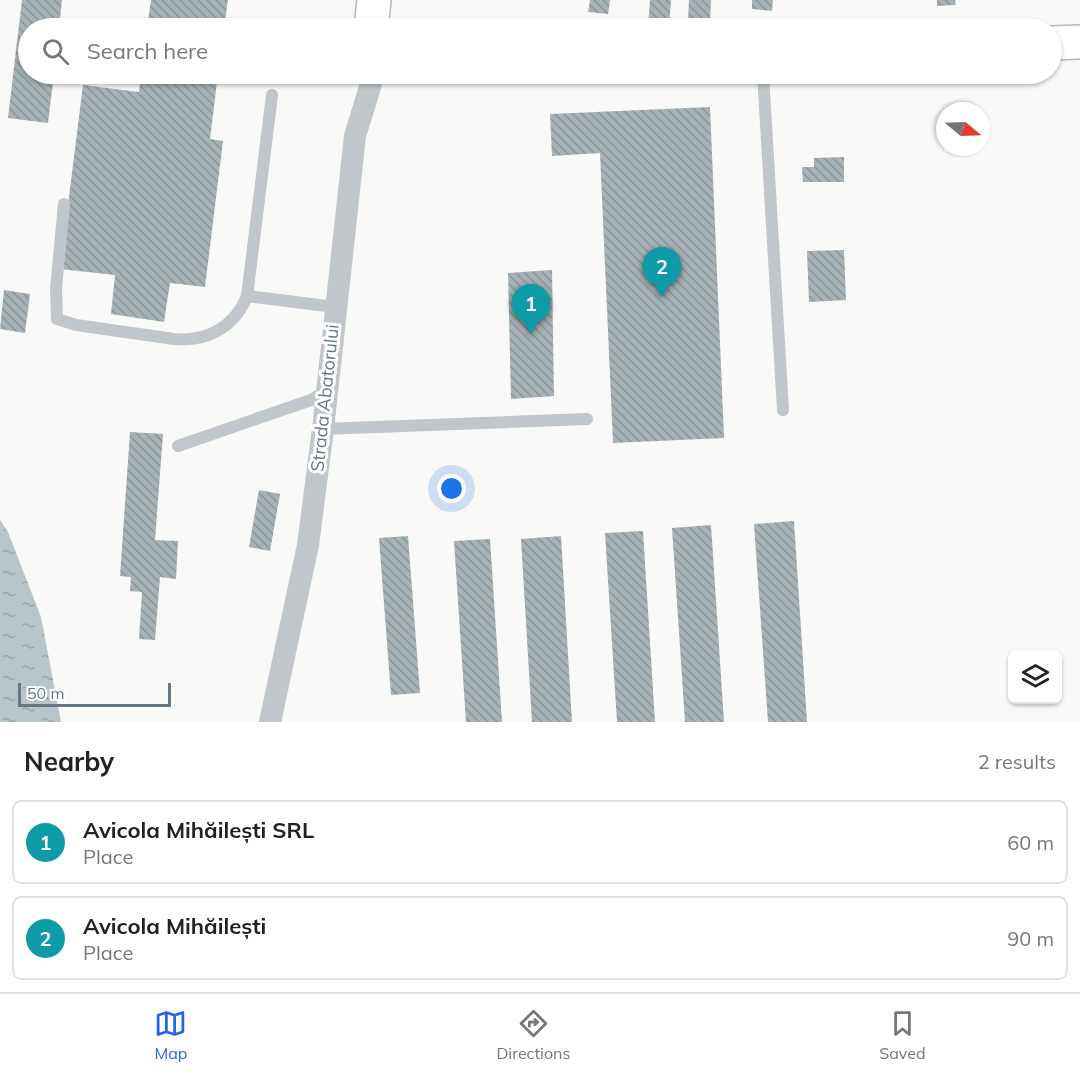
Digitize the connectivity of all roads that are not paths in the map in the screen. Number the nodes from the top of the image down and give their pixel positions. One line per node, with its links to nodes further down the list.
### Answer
1 (374, 0): 2 (main road)
2 (372, 18)
3 (1080, 42): 4 (main road)
4 (1062, 43)
5 (371, 84): 10 (street, Strada Abatorului)
6 (763, 84): 12 (lane)
7 (272, 95): 9 (lane)
8 (64, 204): 9 (lane)
9 (246, 296): 10 (lane)
10 (335, 307): 11 (street, Strada Abatorului)
11 (328, 390): 14 (street, Strada Abatorului); 15 (lane)
12 (783, 410)
13 (587, 419): 14 (lane)
14 (323, 429): 16 (street, Strada Abatorului)
15 (178, 446)
16 (270, 722)

